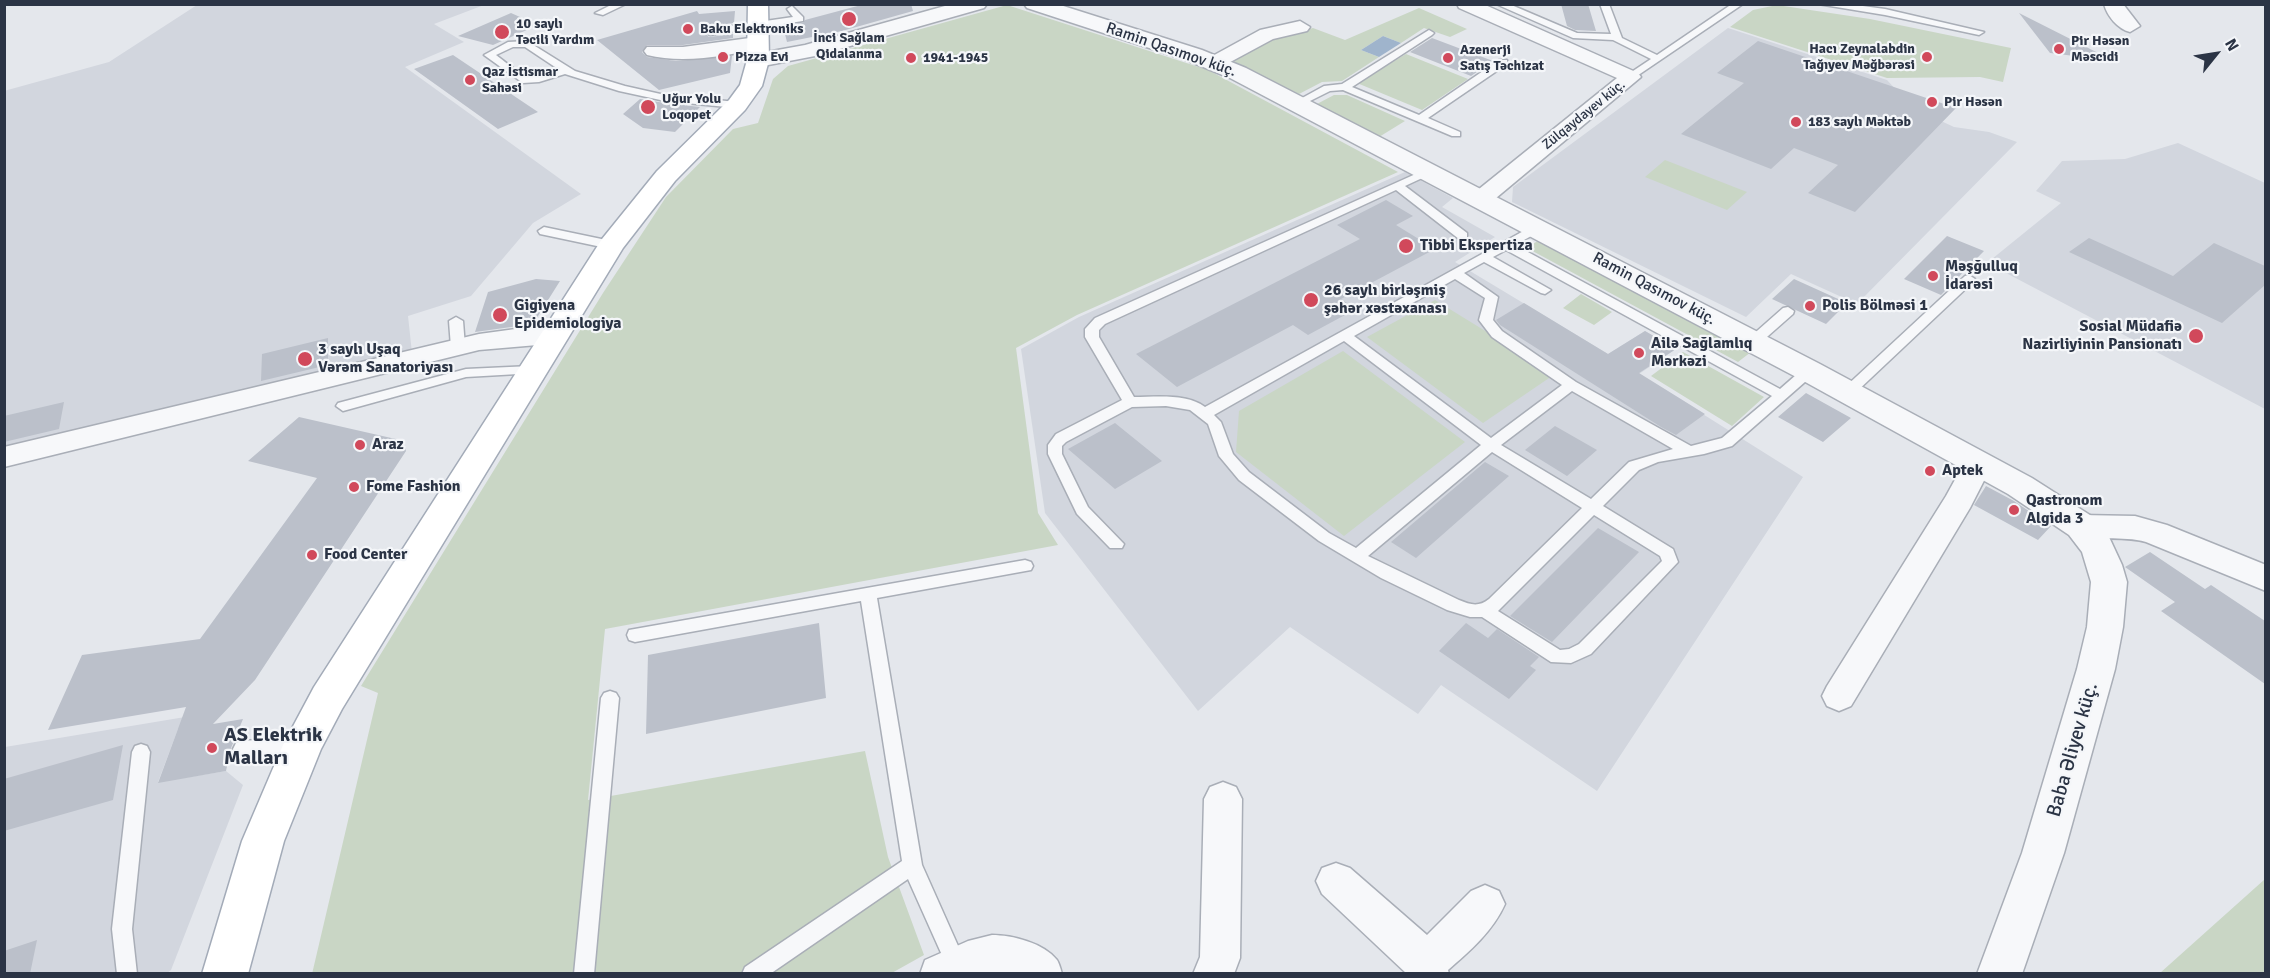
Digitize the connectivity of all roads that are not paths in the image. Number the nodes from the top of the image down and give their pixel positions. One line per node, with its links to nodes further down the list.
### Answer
1 (622, 4): 13 (lane)
2 (977, 4): 16 (street)
3 (1034, 4): 24 (street, Ramin Qasımov küç.)
4 (1466, 4): 26 (street, Zülqaydayev küç.)
5 (1500, 4): 20 (lane)
6 (1604, 4): 20 (lane)
7 (1739, 4): 22 (lane)
8 (1822, 4): 12 (lane)
9 (1861, 4): 12 (lane)
10 (2114, 4): 14 (street)
11 (792, 9): 16 (lane)
12 (1885, 12): 18 (lane)
13 (600, 14)
14 (2130, 26)
15 (1300, 27): 24 (street)
16 (758, 28): 17 (lane); 21 (street); 29 (main road)
17 (710, 32)
18 (1979, 32)
19 (1429, 33): 27 (lane)
20 (1615, 36): 22 (lane)
21 (654, 51)
22 (1658, 59): 26 (lane)
23 (1503, 62): 30 (lane)
24 (1214, 63): 28 (street, Ramin Qasımov küç.)
25 (566, 70): 25 (lane); 29 (lane)
26 (1631, 77): 34 (street, Zülqaydayev küç.)
27 (1344, 87): 28 (lane); 30 (lane)
28 (1298, 103): 32 (street, Ramin Qasımov küç.)
29 (737, 105): 38 (main road)
30 (1420, 118): 31 (lane)
31 (1456, 134)
32 (1429, 171): 33 (lane); 34 (street, Ramin Qasımov küç.)
33 (1398, 186): 37 (lane); 53 (lane)
34 (1482, 198): 35 (street, Ramin Qasımov küç.)
35 (1538, 227): 39 (lane); 47 (street, Ramin Qasımov küç.)
36 (544, 231): 38 (lane)
37 (1463, 236)
38 (611, 245): 46 (main road)
39 (1506, 245): 40 (lane); 52 (lane)
40 (1484, 257): 41 (lane); 43 (lane)
41 (1455, 273): 45 (lane); 50 (lane)
42 (1969, 279): 51 (lane)
43 (1545, 290)
44 (1788, 311): 47 (lane)
45 (1344, 335): 55 (lane); 56 (lane)
46 (552, 337): 48 (main road); 58 (street)
47 (1754, 341): 49 (street, Ramin Qasımov küç.)
48 (531, 370): 54 (lane); 71 (main road)
49 (1809, 371): 51 (street, Ramin Qasımov küç.); 52 (lane)
50 (1570, 385): 56 (lane); 57 (lane)
51 (1848, 392): 59 (street, Ramin Qasımov küç.)
52 (1781, 395): 57 (lane)
53 (1131, 402): 55 (lane); 62 (lane)
54 (343, 405)
55 (1206, 413): 63 (lane)
56 (1491, 445): 60 (lane); 63 (lane)
57 (1688, 451): 60 (lane)
58 (4, 457)
59 (1978, 463): 61 (street, Ramin Qasımov küç.); 69 (street)
60 (1592, 508): 67 (lane); 67 (lane)
61 (2081, 526): 65 (street); 86 (street, Baba Əliyev küç.)
62 (1116, 544)
63 (1356, 557): 67 (lane)
64 (1025, 566): 66 (lane)
65 (2265, 579)
66 (868, 593): 68 (lane); 75 (lane)
67 (1485, 611)
68 (636, 635)
69 (1839, 696)
70 (610, 698): 83 (lane)
71 (303, 745): 72 (lane); 82 (main road)
72 (242, 749)
73 (141, 752): 81 (lane)
74 (1224, 799): 80 (street)
75 (912, 865): 79 (lane); 84 (lane)
76 (1336, 881): 78 (street)
77 (1485, 904): 78 (street)
78 (1427, 968)
79 (948, 970): 85 (street)
80 (1216, 973)
81 (127, 974)
82 (225, 974)
83 (584, 974)
84 (752, 974)
85 (1042, 974)
86 (1999, 974)

